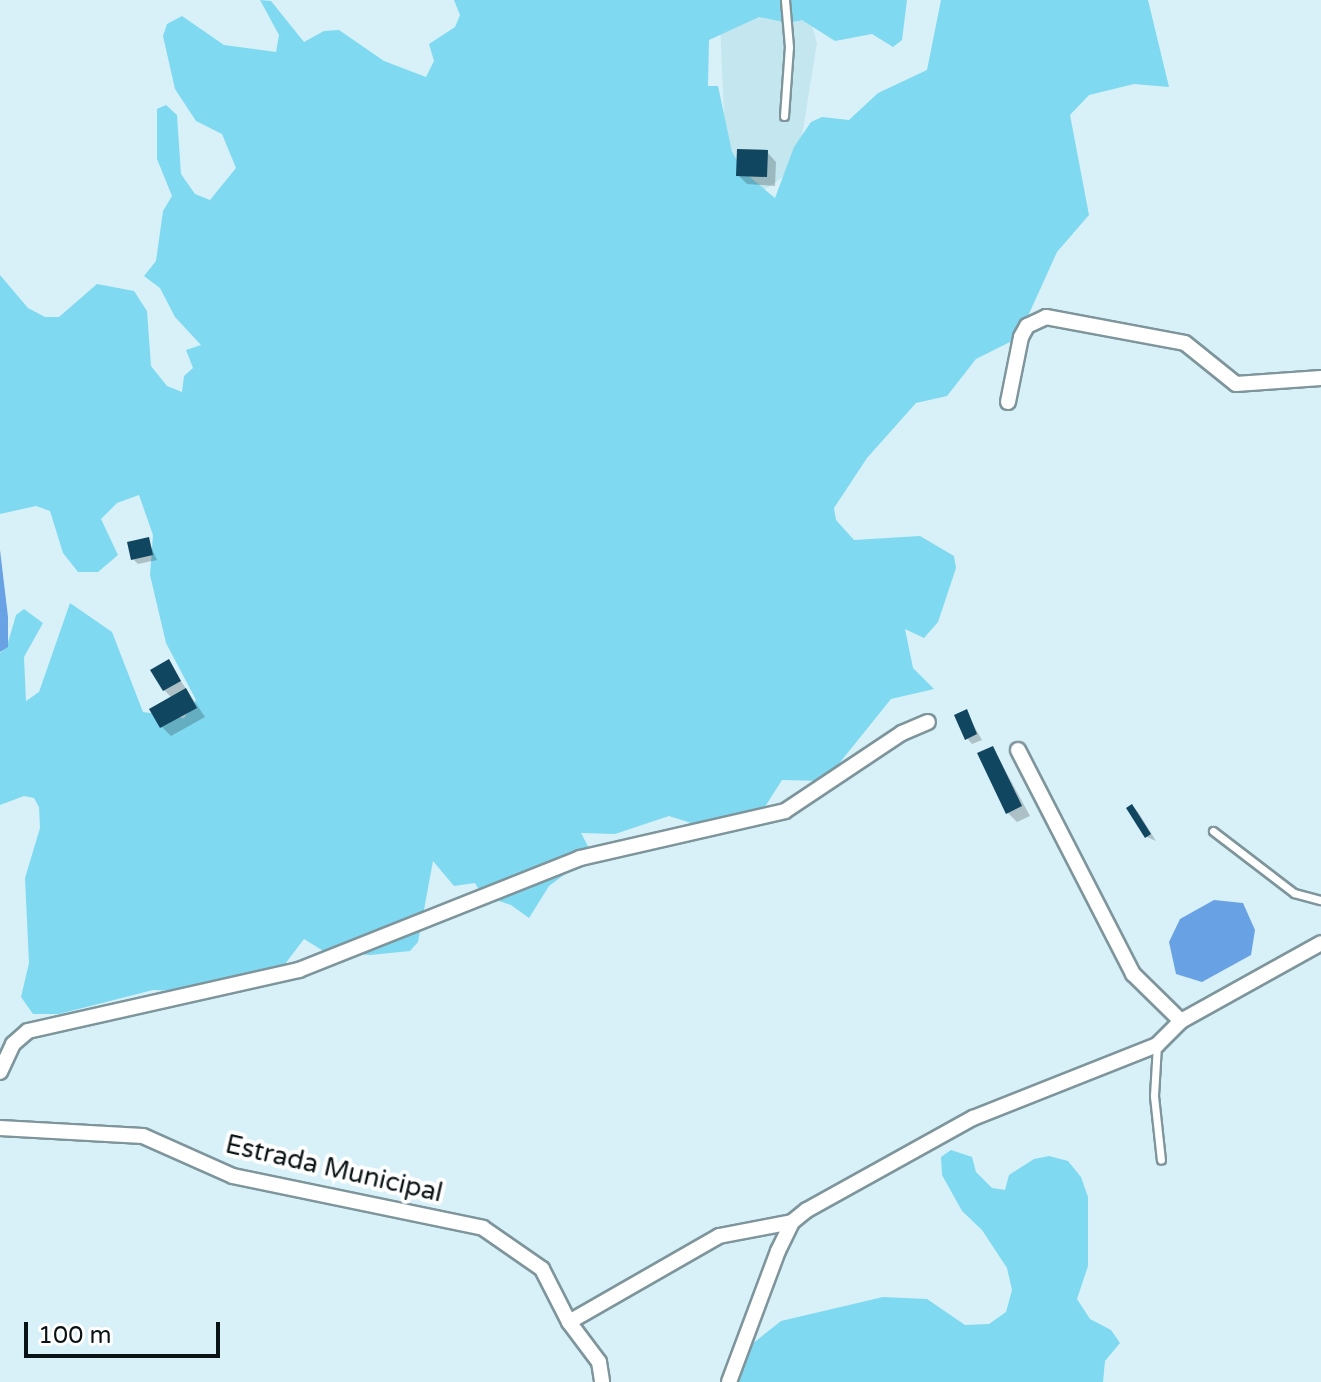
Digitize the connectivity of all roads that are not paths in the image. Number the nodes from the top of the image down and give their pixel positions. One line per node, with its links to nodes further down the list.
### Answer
1 (785, 0): 2 (lane)
2 (784, 116)
3 (1321, 378): 4 (street)
4 (1008, 402)
5 (928, 722): 12 (street)
6 (1018, 750): 10 (street)
7 (1213, 831): 8 (lane)
8 (1321, 900)
9 (1321, 943): 10 (street)
10 (1181, 1021): 11 (street)
11 (1157, 1045): 14 (lane); 15 (street)
12 (0, 1072)
13 (0, 1128): 16 (street, Estrada Municipal)
14 (1161, 1160)
15 (792, 1222): 16 (street); 18 (street)
16 (569, 1322): 17 (street, Estrada Municipal)
17 (602, 1382)
18 (729, 1382)

